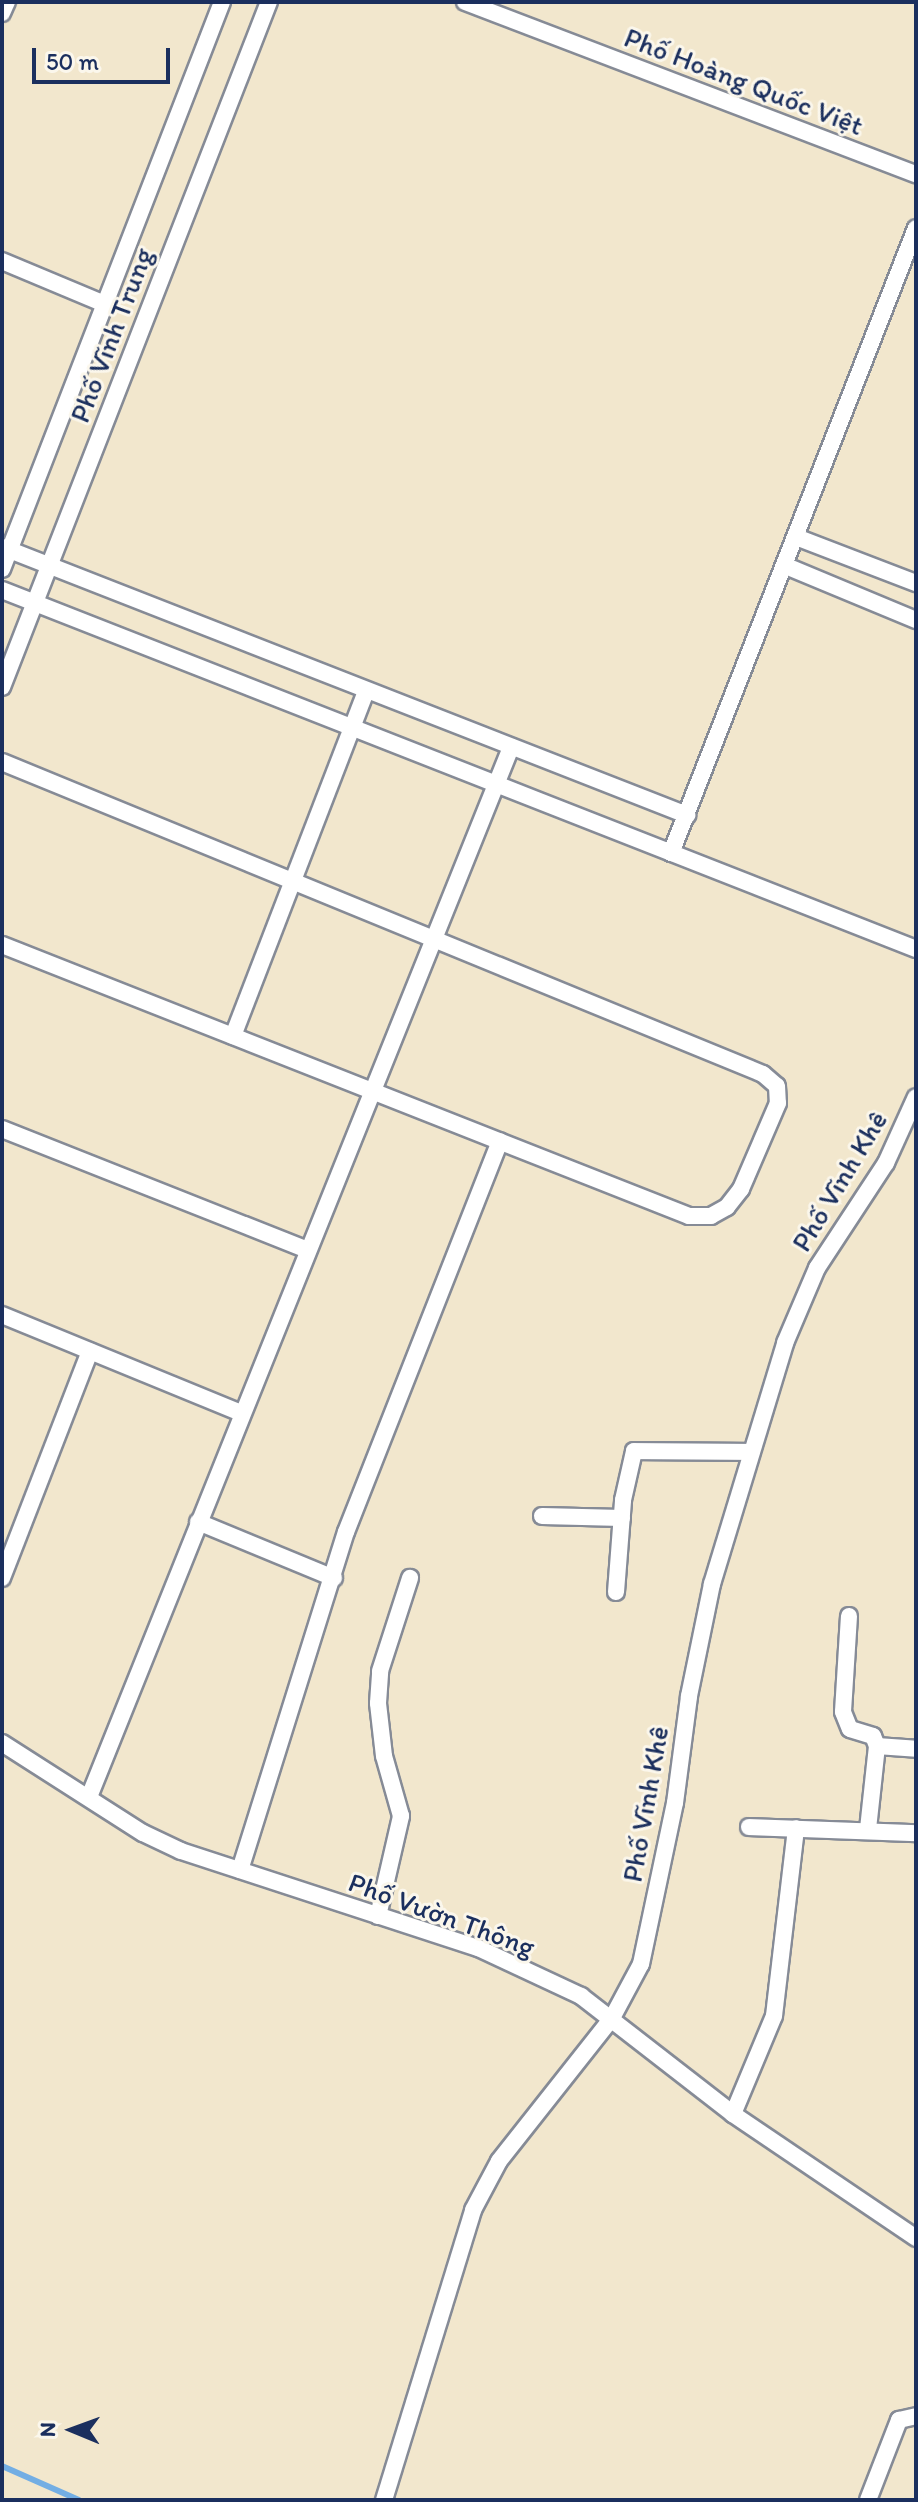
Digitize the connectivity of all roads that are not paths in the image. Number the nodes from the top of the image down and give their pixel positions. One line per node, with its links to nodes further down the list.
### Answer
1 (7, 2): 5 (street)
2 (222, 2): 9 (street, Phố Vĩnh Trung)
3 (269, 2): 14 (street, Phố Vĩnh Trung)
4 (465, 2): 6 (street, Phố Hoàng Quốc Việt)
5 (2, 13)
6 (916, 174)
7 (916, 228): 10 (street)
8 (2, 261): 9 (street)
9 (105, 304): 11 (street, Phố Vĩnh Trung)
10 (796, 537): 12 (street); 15 (street)
11 (6, 548): 13 (street, Phố Vĩnh Trung); 14 (street)
12 (786, 566): 18 (street); 25 (street)
13 (2, 569)
14 (48, 569): 17 (street, Phố Vĩnh Trung); 20 (street)
15 (916, 583)
16 (2, 590): 17 (street)
17 (35, 604): 19 (street, Phố Vĩnh Trung); 21 (street)
18 (916, 620)
19 (2, 687)
20 (366, 691): 21 (street); 22 (street)
21 (351, 728): 24 (street); 27 (street)
22 (511, 747): 24 (street); 25 (street)
23 (2, 762): 27 (street)
24 (497, 785): 26 (street); 28 (street)
25 (687, 815): 26 (street)
26 (671, 853): 30 (street)
27 (292, 880): 28 (street); 31 (street)
28 (434, 937): 32 (street); 35 (street)
29 (2, 945): 31 (street)
30 (916, 949)
31 (233, 1036): 32 (street)
32 (372, 1091): 35 (street); 36 (street)
33 (916, 1097): 40 (street, Phố Vĩnh Khê)
34 (2, 1129): 36 (street)
35 (500, 1141): 45 (street)
36 (307, 1250): 39 (street)
37 (2, 1315): 38 (street)
38 (90, 1351): 39 (street); 44 (street)
39 (241, 1413): 43 (street)
40 (751, 1452): 42 (street); 59 (street, Phố Vĩnh Khê)
41 (542, 1516): 42 (street)
42 (622, 1518): 47 (street)
43 (198, 1522): 45 (street); 52 (street)
44 (2, 1578)
45 (334, 1578): 57 (street)
46 (410, 1578): 58 (street)
47 (616, 1592)
48 (849, 1616): 50 (street)
49 (2, 1743): 52 (street, Phố Vườn Thông)
50 (877, 1746): 51 (street); 55 (street)
51 (916, 1749)
52 (89, 1797): 57 (street, Phố Vườn Thông)
53 (749, 1827): 54 (street)
54 (796, 1828): 55 (street); 60 (street)
55 (868, 1829): 56 (street)
56 (916, 1833)
57 (240, 1870): 58 (street, Phố Vườn Thông)
58 (378, 1916): 59 (street, Phố Vườn Thông)
59 (612, 2018): 60 (street, Phố Vườn Thông); 63 (street, Phố Vĩnh Khê)
60 (733, 2114): 61 (street, Phố Vườn Thông)
61 (916, 2238)
62 (916, 2416): 64 (street)
63 (384, 2500)
64 (868, 2500)

